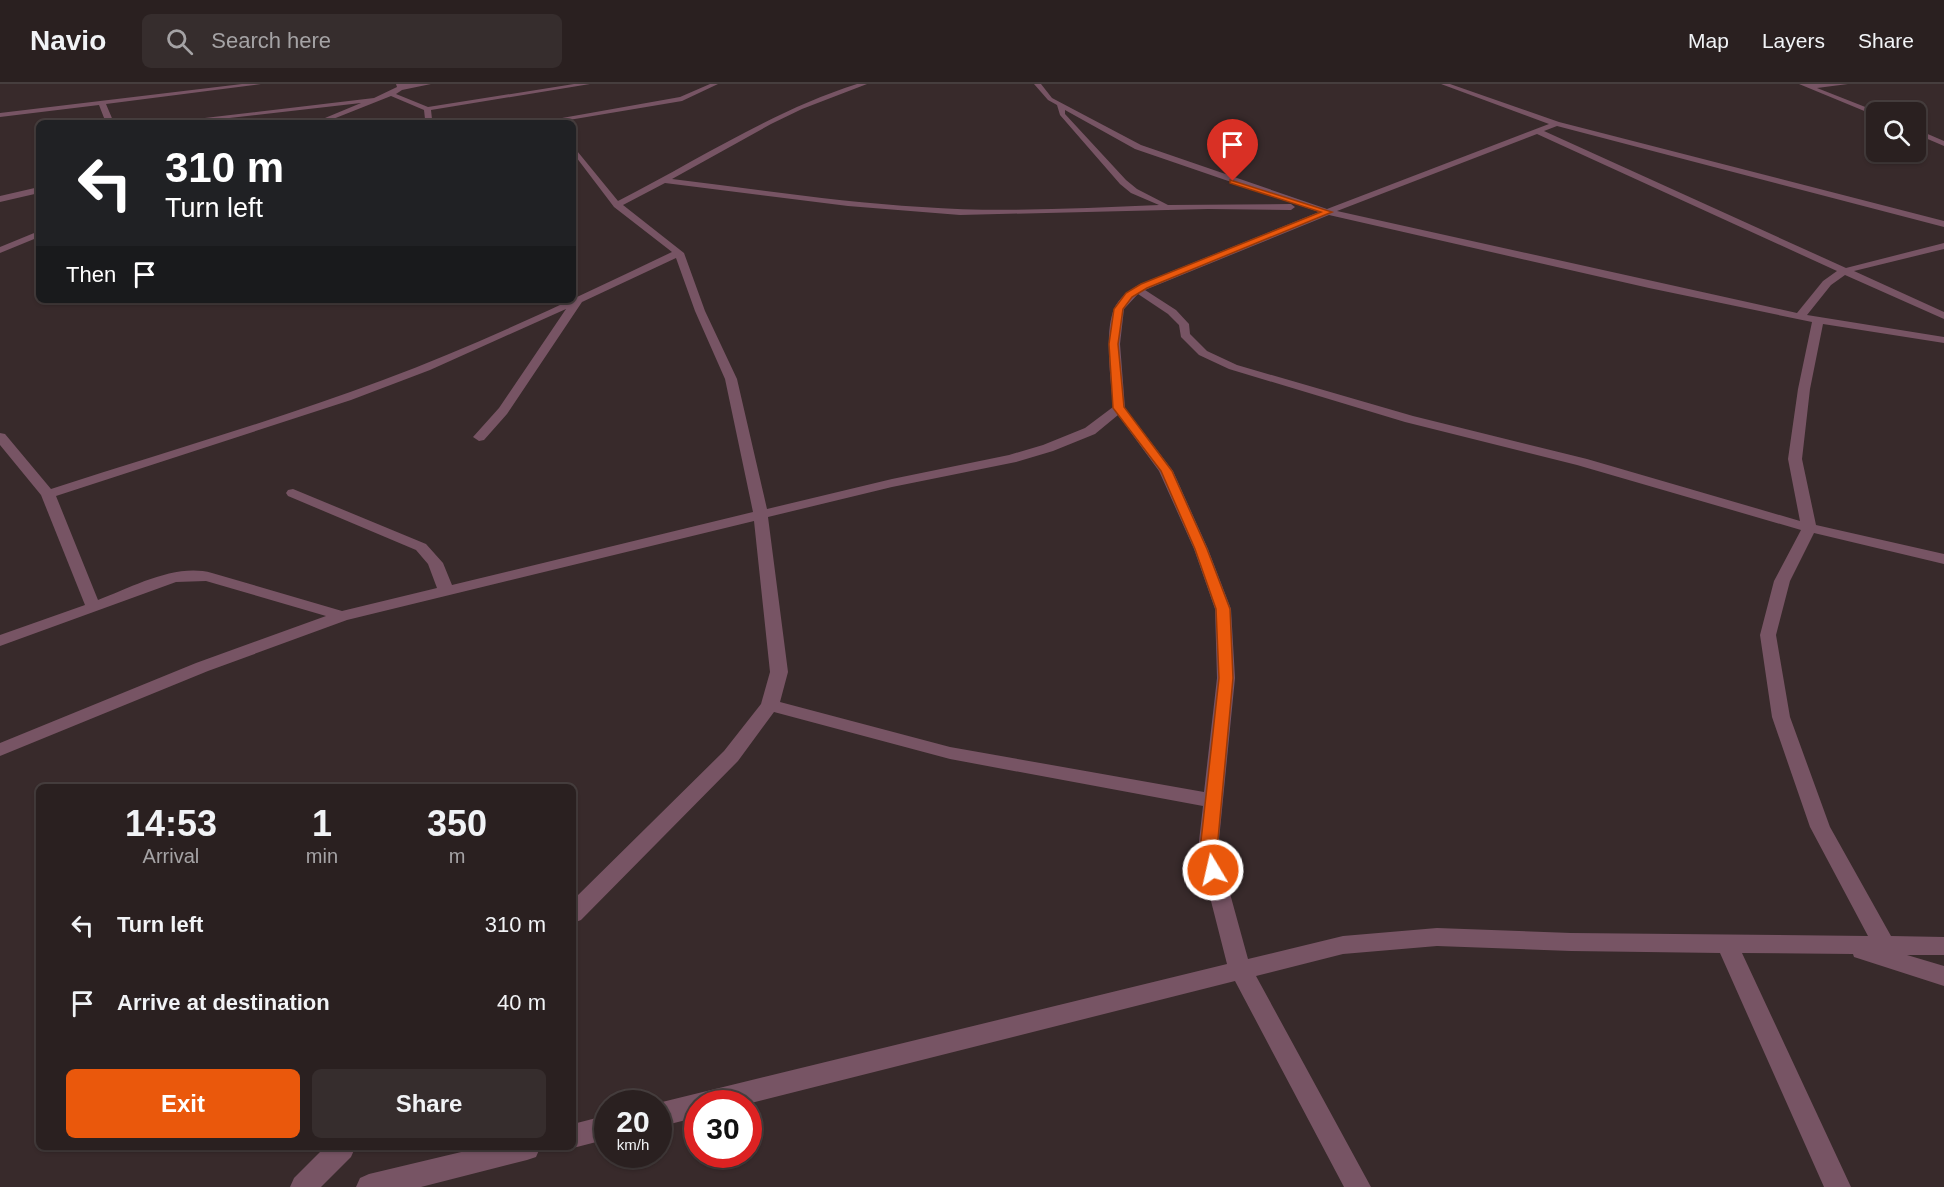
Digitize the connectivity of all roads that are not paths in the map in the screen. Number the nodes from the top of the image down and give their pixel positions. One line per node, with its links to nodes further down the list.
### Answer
1 (258, 84): 13 (street)
2 (428, 84): 10 (street)
3 (586, 84): 15 (street)
4 (715, 84): 24 (street)
5 (864, 84): 30 (street)
6 (1037, 84): 14 (street)
7 (1444, 84): 25 (street)
8 (1845, 84): 9 (street)
9 (1805, 85): 16 (street)
10 (399, 86): 11 (street)
11 (391, 94): 12 (street); 15 (street)
12 (372, 100): 17 (street); 22 (street)
13 (102, 103): 18 (street); 19 (street)
14 (1060, 105): 34 (street); 35 (street)
15 (427, 110): 23 (street)
16 (1866, 110)
17 (267, 112): 20 (street); 21 (street)
18 (0, 115)
19 (109, 120)
20 (194, 120)
21 (247, 120)
22 (324, 120)
23 (427, 120)
24 (556, 120)
25 (1556, 124): 26 (street); 37 (street)
26 (1537, 131): 36 (street); 42 (street)
27 (1926, 135): 28 (street)
28 (1944, 144)
29 (576, 152): 33 (street)
30 (661, 180): 33 (street); 34 (street)
31 (36, 191): 32 (street)
32 (0, 199)
33 (616, 205): 41 (street)
34 (1167, 206): 35 (street)
35 (1311, 208): 36 (street)
36 (1328, 212): 43 (street); 48 (street)
37 (1944, 224)
38 (36, 235): 40 (street)
39 (1944, 246): 42 (street)
40 (0, 250)
41 (679, 253): 44 (street); 57 (street)
42 (1844, 271): 48 (street); 49 (street)
43 (1137, 290): 52 (street); 58 (street)
44 (578, 300): 47 (street)
45 (571, 303): 56 (street)
46 (576, 303): 54 (street)
47 (576, 303)
48 (1800, 316): 50 (street)
49 (1944, 316)
50 (1818, 320): 51 (street); 58 (street)
51 (1944, 340)
52 (1119, 408): 57 (street); 66 (street)
53 (0, 437): 56 (street)
54 (479, 437)
55 (293, 493): 60 (street)
56 (48, 494): 61 (street)
57 (761, 515): 60 (street); 64 (street)
58 (1809, 528): 59 (street); 70 (street)
59 (1944, 559)
60 (446, 590): 62 (street)
61 (93, 606): 62 (street); 63 (street)
62 (342, 616): 65 (street)
63 (0, 641)
64 (770, 705): 66 (street); 67 (street)
65 (0, 750)
66 (1213, 801): 72 (street)
67 (576, 911)
68 (1727, 944): 69 (street); 72 (street); 82 (street)
69 (1844, 945): 70 (street); 73 (street)
70 (1884, 945): 71 (street)
71 (1944, 946)
72 (1240, 969): 74 (street); 81 (street)
73 (1944, 976)
74 (755, 1090)
75 (594, 1131): 76 (street)
76 (576, 1135)
77 (340, 1150): 79 (street)
78 (519, 1150): 80 (street)
79 (303, 1187)
80 (369, 1187)
81 (1358, 1187)
82 (1838, 1187)

